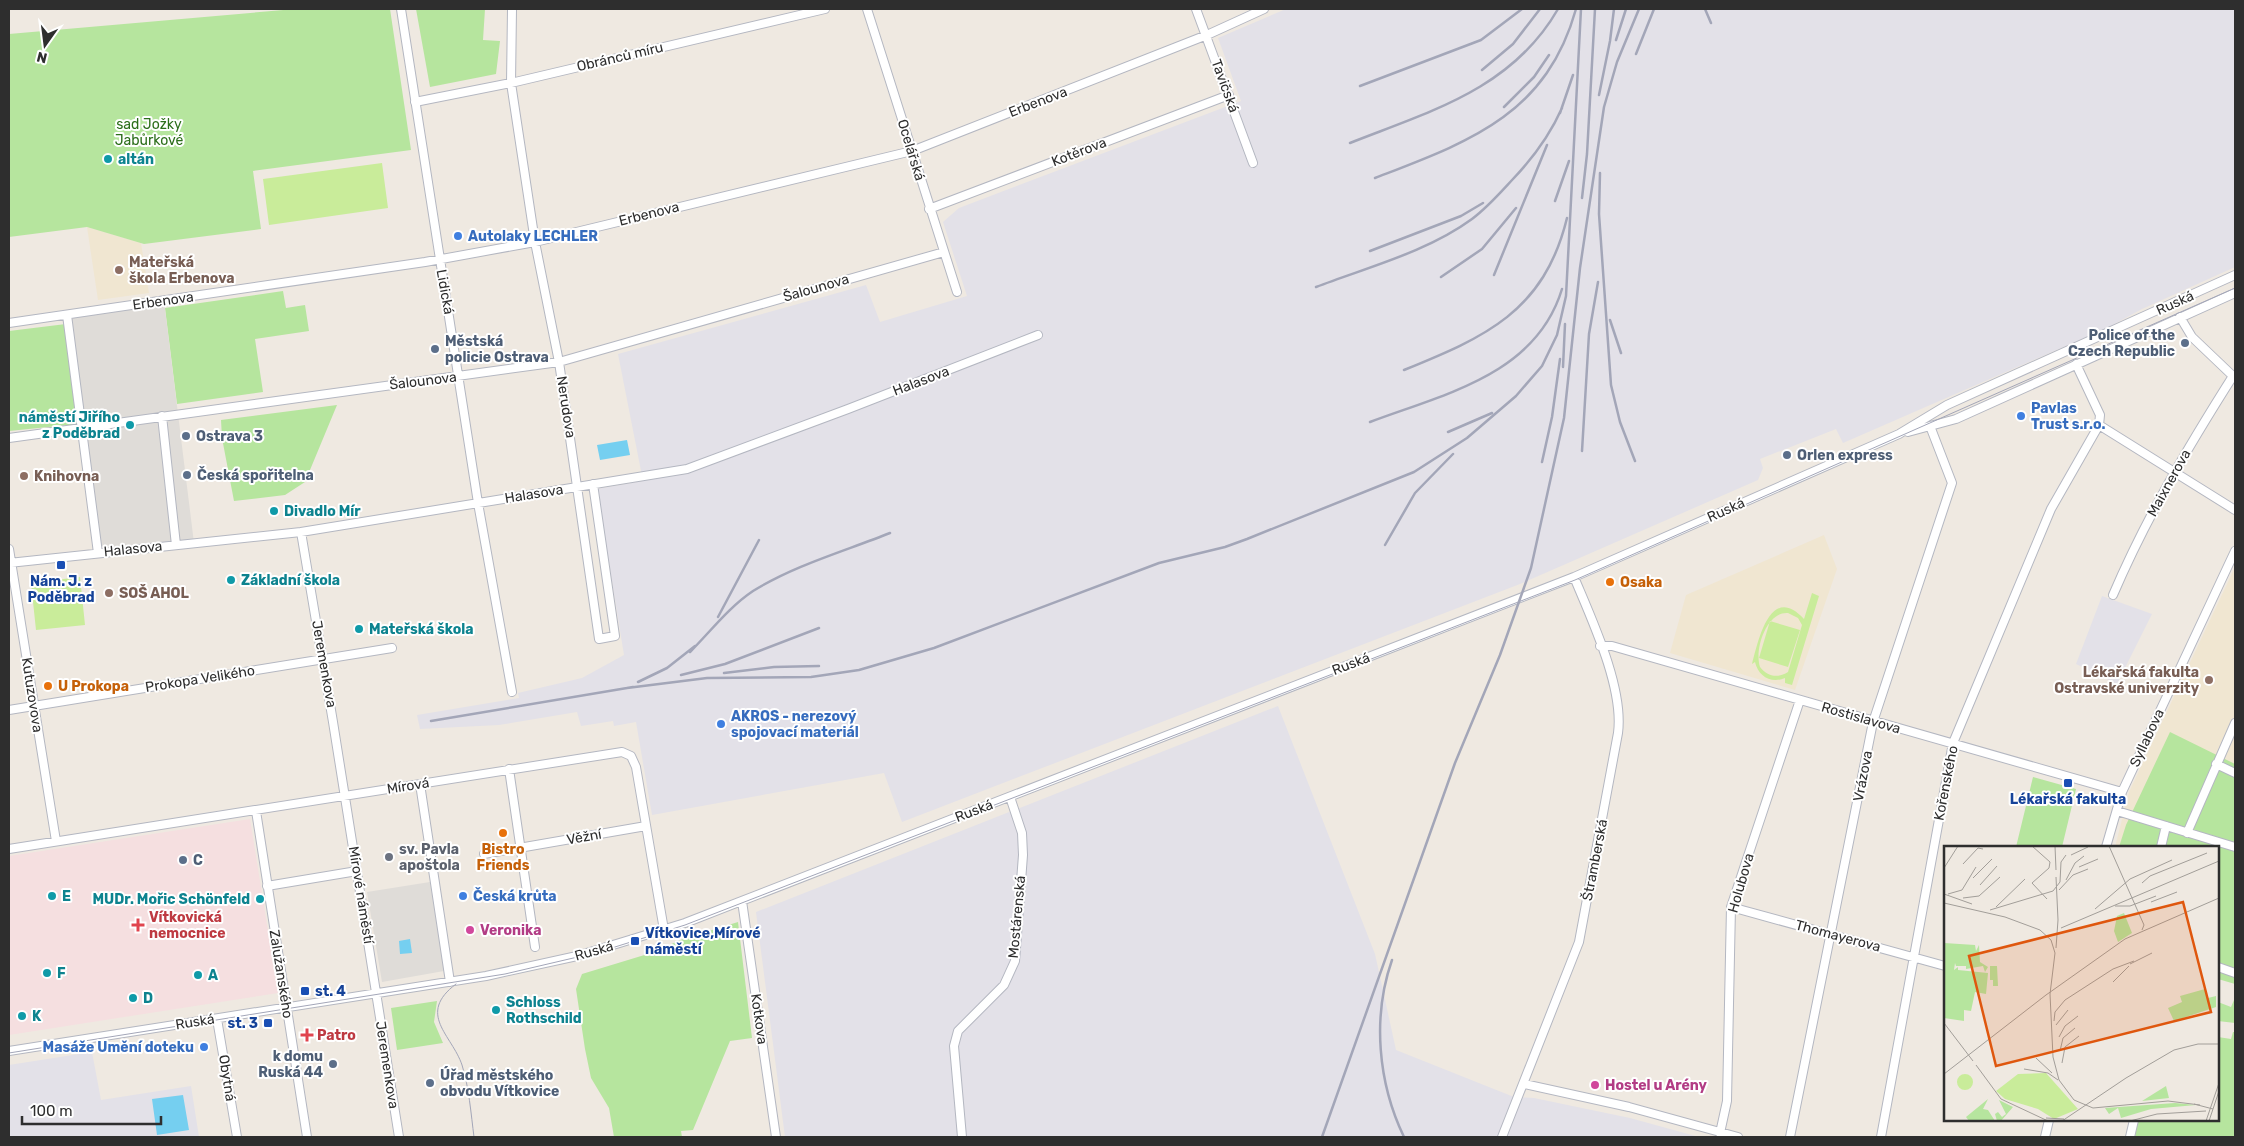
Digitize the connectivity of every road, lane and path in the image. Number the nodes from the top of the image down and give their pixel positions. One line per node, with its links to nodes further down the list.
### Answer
1 (401, 9): 10 (street, Lidická)
2 (512, 9): 8 (street, Nerudova)
3 (824, 9): 8 (street, Obránců míru)
4 (867, 9): 11 (street, Ocelářská)
5 (1196, 9): 7 (street, Tavičská)
6 (1264, 9): 7 (street, Erbenova)
7 (1207, 35): 9 (street, Tavičská); 11 (street, Erbenova)
8 (511, 83): 10 (street, Obránců míru); 14 (street, Nerudova)
9 (1229, 95): 12 (street, Tavičská); 13 (street, Kotěrova)
10 (415, 102): 16 (street, Lidická)
11 (912, 151): 13 (street, Ocelářská); 14 (street, Erbenova)
12 (1253, 163)
13 (929, 210): 15 (street, Ocelářská)
14 (535, 242): 16 (street, Erbenova); 24 (street, Nerudova)
15 (944, 252): 18 (street, Ocelářská); 24 (street, Šalounova)
16 (440, 258): 20 (street, Erbenova); 26 (street, Lidická)
17 (2235, 275): 32 (street, Ruská)
18 (957, 292)
19 (2235, 293): 21 (street, Ruská)
20 (67, 315): 22 (street, Erbenova); 31 (street)
21 (2180, 317): 25 (street, Ruská); 27 (street)
22 (9, 323)
23 (1038, 335): 35 (street, Halasova)
24 (559, 362): 26 (street, Šalounova); 36 (street, Nerudova)
25 (2076, 364): 29 (street); 30 (street, Ruská)
26 (460, 377): 28 (street, Šalounova); 37 (street, Lidická)
27 (2234, 377): 34 (street, Maixnerova)
28 (162, 416): 31 (street, Šalounova); 40 (street)
29 (2099, 425): 34 (street); 56 (street, Kořenského)
30 (1930, 426): 32 (street, Ruská); 54 (street, Vrázova)
31 (82, 428): 33 (street, Šalounova); 43 (street)
32 (1899, 434): 45 (street, Ruská)
33 (9, 438)
34 (2174, 472): 38 (street); 46 (street, Maixnerova)
35 (593, 484): 36 (street, Halasova); 36 (street, Nerudova)
36 (578, 487): 37 (street, Halasova)
37 (478, 504): 39 (street, Halasova); 50 (street, Lidická)
38 (2235, 510)
39 (301, 532): 40 (street, Halasova); 49 (street, Jeremenkova)
40 (176, 545): 43 (street, Halasova)
41 (9, 549): 44 (street, Kutuzovova)
42 (2235, 551): 61 (street, Syllabova)
43 (98, 553): 44 (street, Halasova)
44 (10, 563): 52 (street, Kutuzovova)
45 (1574, 577): 47 (street, Štramberská); 63 (street, Ruská)
46 (2113, 595)
47 (1600, 646): 51 (street, Rostislavova); 92 (street, Štramberská)
48 (392, 648): 49 (street, Prokopa Velikého)
49 (323, 660): 52 (street, Prokopa Velikého); 62 (street, Jeremenkova)
50 (512, 692)
51 (1800, 700): 54 (street, Rostislavova); 79 (street, Holubova)
52 (33, 706): 53 (street, Prokopa Velikého); 69 (street, Kutuzovova)
53 (9, 710)
54 (1873, 722): 56 (street, Rostislavova); 81 (street, Vrázova)
55 (2235, 723): 57 (street)
56 (1953, 743): 61 (street, Rostislavova); 83 (street, Kořenského)
57 (2216, 764): 59 (street); 68 (street)
58 (509, 769): 60 (street, Mírová); 66 (street, Mírová); 72 (street)
59 (2235, 773)
60 (420, 784): 62 (street, Mírová); 87 (street)
61 (2122, 792): 65 (street, Syllabova)
62 (345, 796): 64 (street, Mírová); 76 (street, Mírové náměstí)
63 (1010, 797): 78 (street, Ruská); 100 (street, Mostárenská)
64 (256, 810): 69 (street, Mírová); 77 (street, Zalužanského)
65 (2117, 811): 67 (street); 70 (street, Syllabova)
66 (646, 826): 72 (street, Věžní); 80 (street, Mírová)
67 (2166, 826): 68 (street); 71 (street)
68 (2187, 833): 73 (street)
69 (56, 841): 74 (street, Mírová)
70 (2106, 846)
71 (2161, 846)
72 (521, 847): 75 (street, Věžní); 82 (street)
73 (2235, 847)
74 (9, 848)
75 (484, 854)
76 (357, 871): 77 (street); 88 (street, Mírové náměstí)
77 (267, 886): 89 (street, Zalužanského)
78 (742, 901): 80 (street, Ruská); 99 (street, Kotkova)
79 (1731, 907): 81 (street, Thomayerova); 95 (street, Holubova)
80 (664, 930): 87 (street, Ruská)
81 (1832, 934): 83 (street, Thomayerova); 103 (street, Vrázova)
82 (535, 947)
83 (1914, 957): 84 (street, Thomayerova); 104 (street, Kořenského)
84 (1944, 966)
85 (2219, 967): 86 (street)
86 (2235, 973)
87 (450, 982): 88 (street, Ruská)
88 (376, 994): 89 (street, Ruská); 98 (street, Jeremenkova)
89 (286, 1008): 90 (street, Ruská); 97 (street, Zalužanského)
90 (217, 1019): 91 (street, Ruská); 96 (street, Obytná)
91 (9, 1051)
92 (1524, 1084): 95 (street); 101 (street, Štramberská)
93 (2049, 1121): 105 (street)
94 (2134, 1121): 106 (street)
95 (1720, 1132): 102 (street)
96 (237, 1137)
97 (307, 1137)
98 (399, 1137)
99 (776, 1137)
100 (962, 1137)
101 (1502, 1137)
102 (1738, 1137)
103 (1790, 1137)
104 (1881, 1137)
105 (2045, 1137)
106 (2130, 1137)

